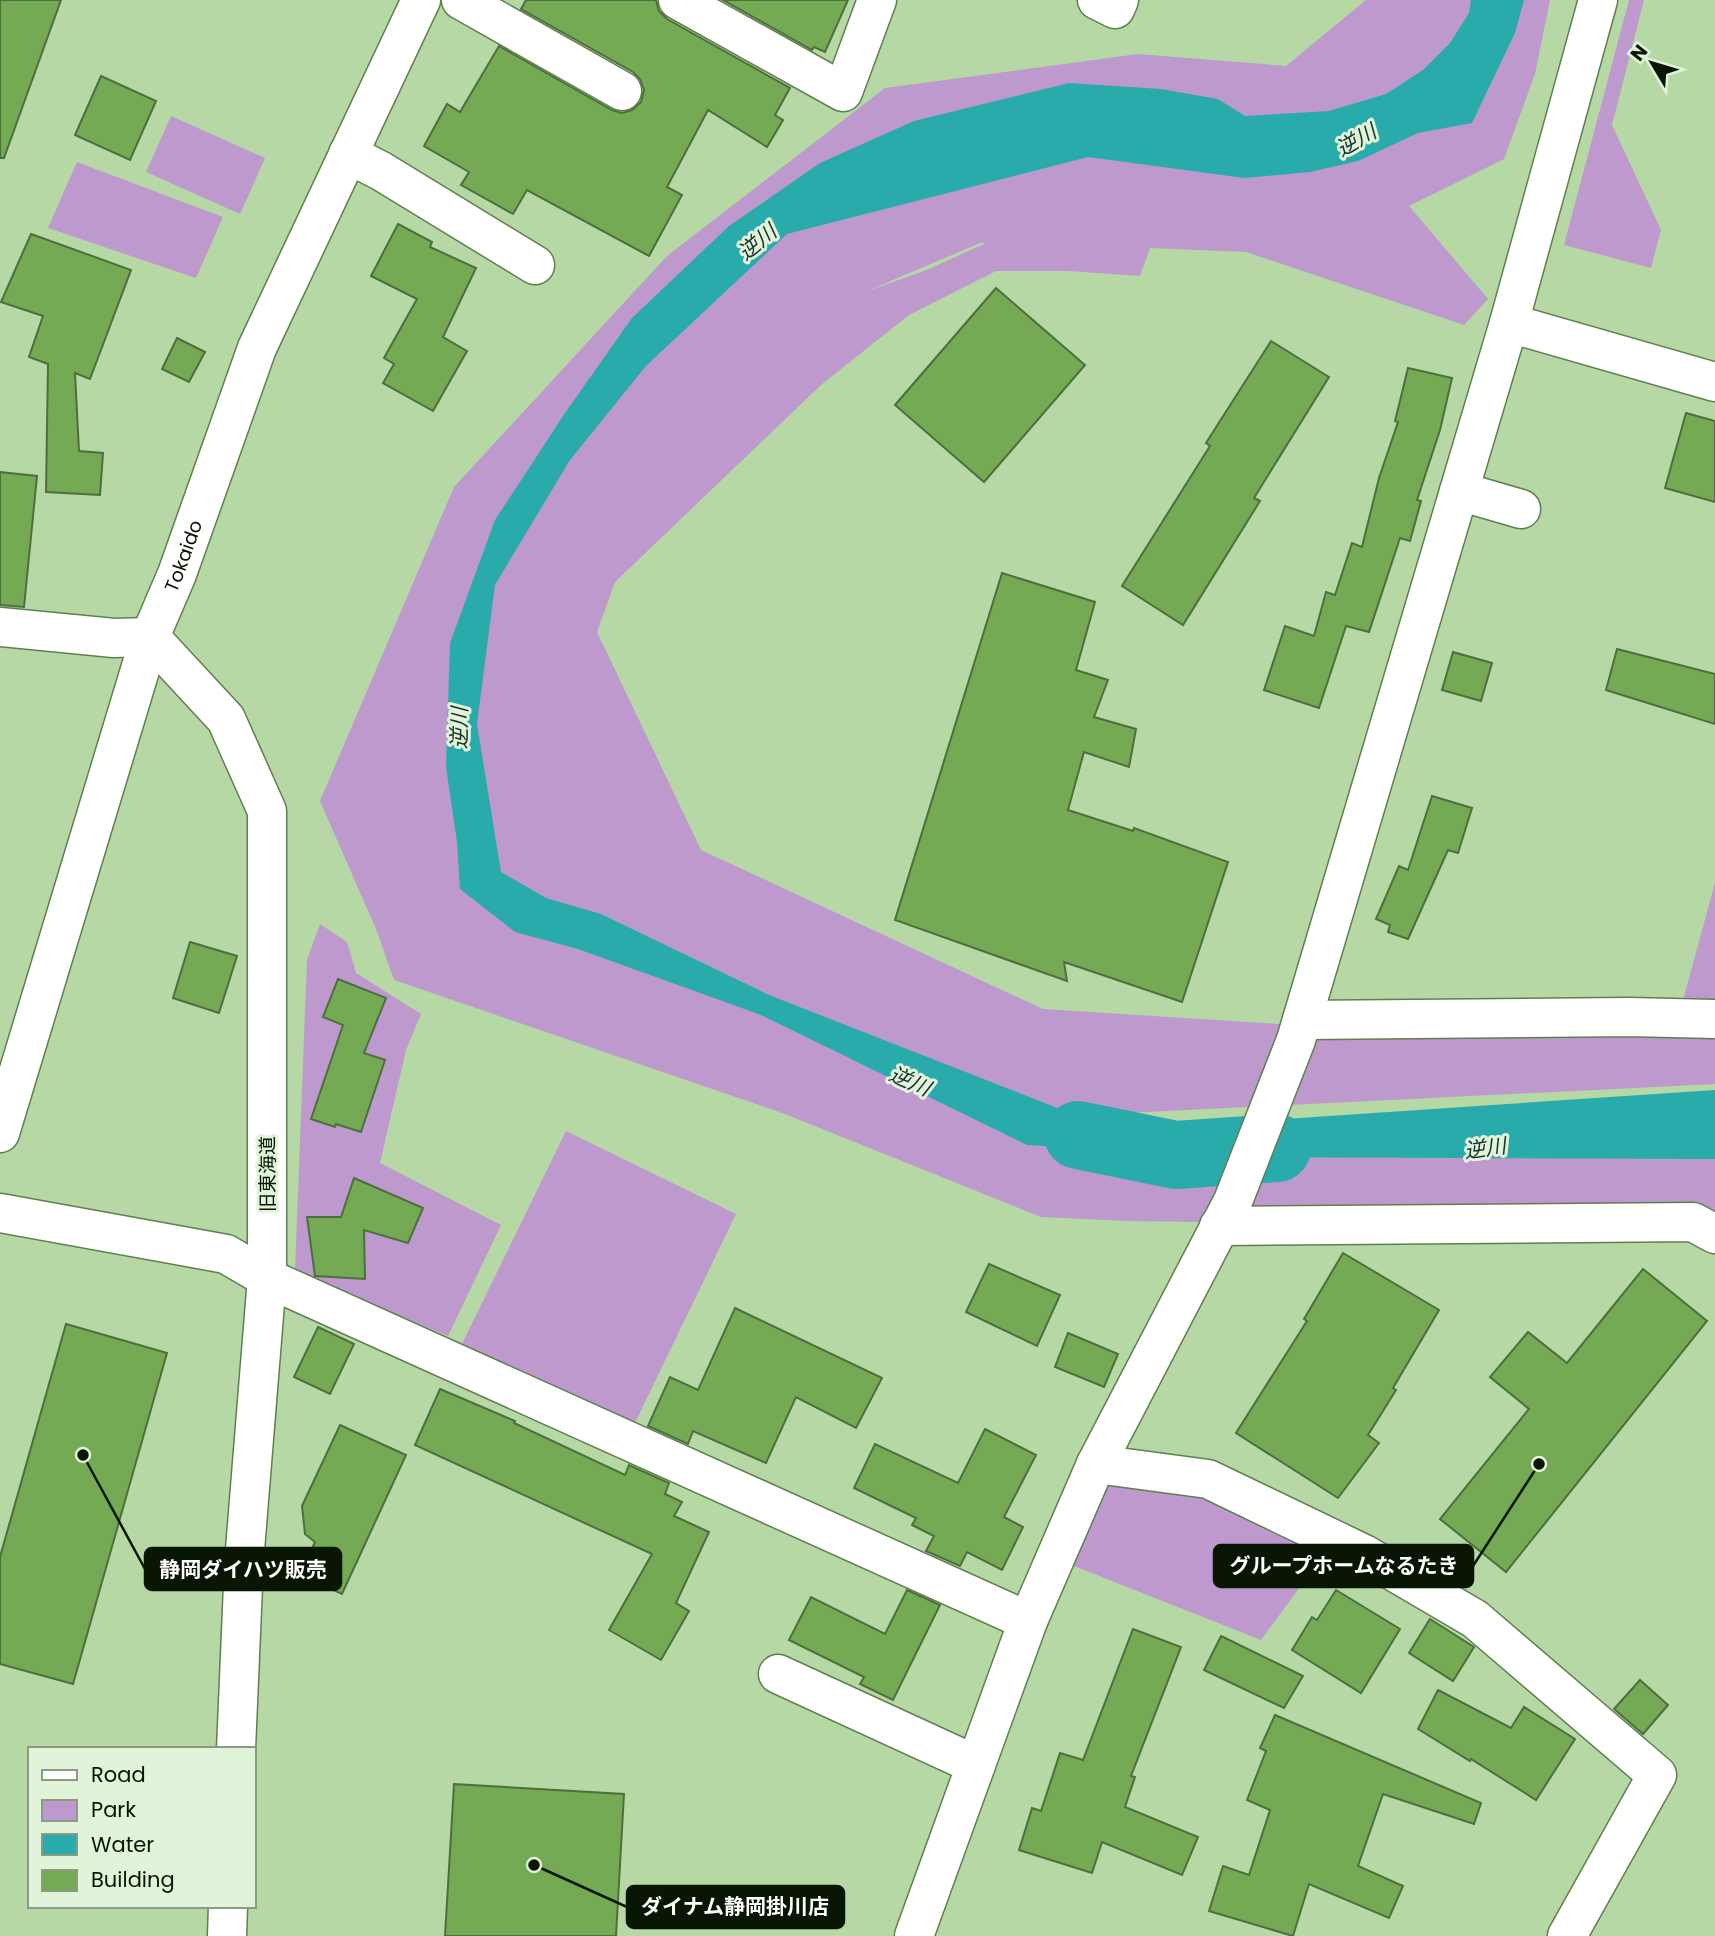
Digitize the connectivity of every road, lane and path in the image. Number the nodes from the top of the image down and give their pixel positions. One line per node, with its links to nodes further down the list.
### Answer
1 (421, 0): 9 (street, Tokaido)
2 (461, 0): 8 (street)
3 (678, 0): 4 (street)
4 (877, 0)
5 (1097, 0): 6 (street)
6 (1119, 0)
7 (1598, 0): 11 (street)
8 (622, 90)
9 (348, 154): 10 (street); 16 (street, Tokaido)
10 (535, 265)
11 (1509, 323): 12 (street); 13 (street)
12 (1715, 382)
13 (1459, 491): 14 (street); 18 (street)
14 (1521, 509)
15 (0, 627): 16 (street)
16 (150, 637): 19 (street, Tokaido); 23 (street, 旧東海道)
17 (1715, 1019): 18 (street)
18 (1299, 1030): 21 (street)
19 (0, 1133)
20 (0, 1213): 23 (street)
21 (1226, 1213): 22 (street); 24 (street)
22 (1715, 1234)
23 (267, 1278): 25 (street); 27 (street, 旧東海道)
24 (1096, 1464): 25 (street); 32 (street)
25 (1028, 1621): 28 (street)
26 (778, 1674): 28 (street)
27 (236, 1747)
28 (976, 1765): 31 (street)
29 (228, 1908): 30 (street)
30 (227, 1936)
31 (914, 1936)
32 (1567, 1936)

